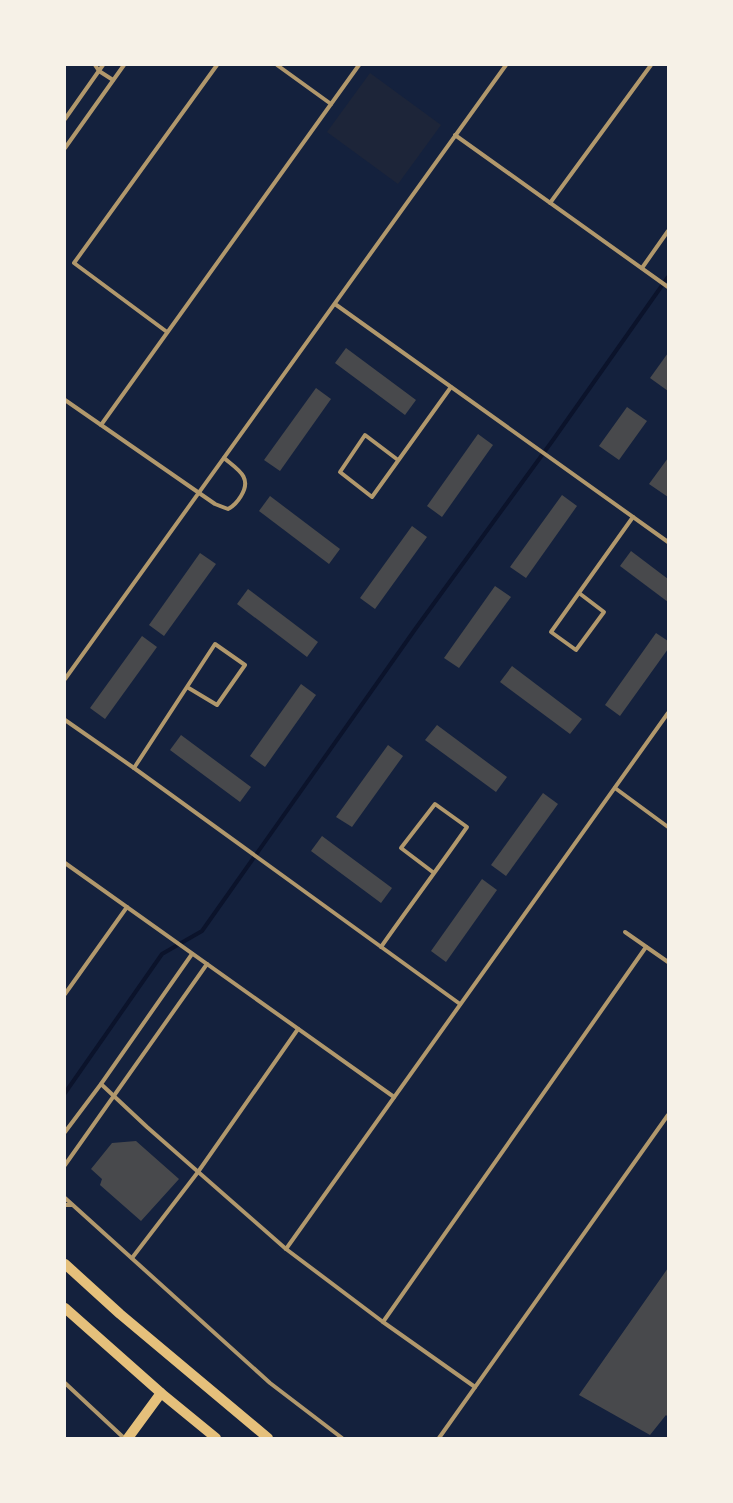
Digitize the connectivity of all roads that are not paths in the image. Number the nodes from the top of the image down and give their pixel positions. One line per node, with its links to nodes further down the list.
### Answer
1 (95, 65): 9 (street)
2 (103, 65): 9 (street)
3 (124, 65): 10 (street)
4 (216, 65): 20 (street)
5 (277, 65): 11 (street)
6 (359, 65): 11 (street)
7 (506, 65): 13 (street)
8 (651, 65): 15 (street)
9 (99, 71): 10 (street); 12 (street)
10 (113, 80): 14 (street)
11 (331, 104): 20 (street)
12 (65, 119)
13 (455, 135): 15 (street); 19 (street)
14 (65, 148)
15 (550, 203): 17 (street)
16 (668, 231): 17 (street)
17 (642, 268): 18 (street)
18 (668, 287)
19 (335, 304): 21 (street); 24 (street)
20 (167, 332): 23 (street)
21 (451, 387): 25 (street); 27 (street)
22 (65, 400): 23 (street)
23 (101, 424): 26 (street)
24 (224, 458): 26 (street); 26 (street)
25 (398, 460): 25 (street)
26 (199, 493): 30 (street)
27 (633, 517): 28 (street); 29 (street)
28 (668, 542)
29 (579, 593): 29 (street)
30 (65, 679)
31 (187, 687): 31 (street); 34 (street)
32 (668, 713): 35 (street)
33 (65, 720): 34 (street)
34 (134, 768): 41 (street)
35 (615, 788): 36 (street); 47 (street)
36 (668, 828)
37 (65, 863): 39 (street)
38 (434, 873): 38 (street); 41 (street)
39 (127, 907): 43 (street); 46 (street)
40 (625, 932): 42 (street)
41 (381, 947): 47 (street)
42 (646, 947): 44 (street); 63 (street)
43 (192, 954): 45 (street); 49 (street)
44 (668, 962)
45 (207, 964): 48 (street); 50 (street)
46 (65, 994)
47 (460, 1004): 51 (street)
48 (298, 1029): 51 (street); 55 (street)
49 (101, 1084): 50 (street); 53 (street)
50 (113, 1096): 54 (street); 55 (street)
51 (394, 1097): 59 (street)
52 (668, 1115): 65 (street)
53 (65, 1132)
54 (65, 1165)
55 (198, 1172): 59 (street); 60 (street)
56 (65, 1198): 58 (street)
57 (65, 1205): 58 (street)
58 (72, 1205): 60 (street)
59 (286, 1249): 63 (street)
60 (132, 1258): 71 (street)
61 (65, 1264): 70 (main road)
62 (65, 1308): 66 (main road)
63 (383, 1322): 65 (street)
64 (65, 1383): 67 (street)
65 (475, 1387): 72 (street)
66 (161, 1393): 68 (main road); 69 (main road)
67 (124, 1438)
68 (128, 1438)
69 (216, 1438)
70 (268, 1438)
71 (342, 1438)
72 (439, 1438)

